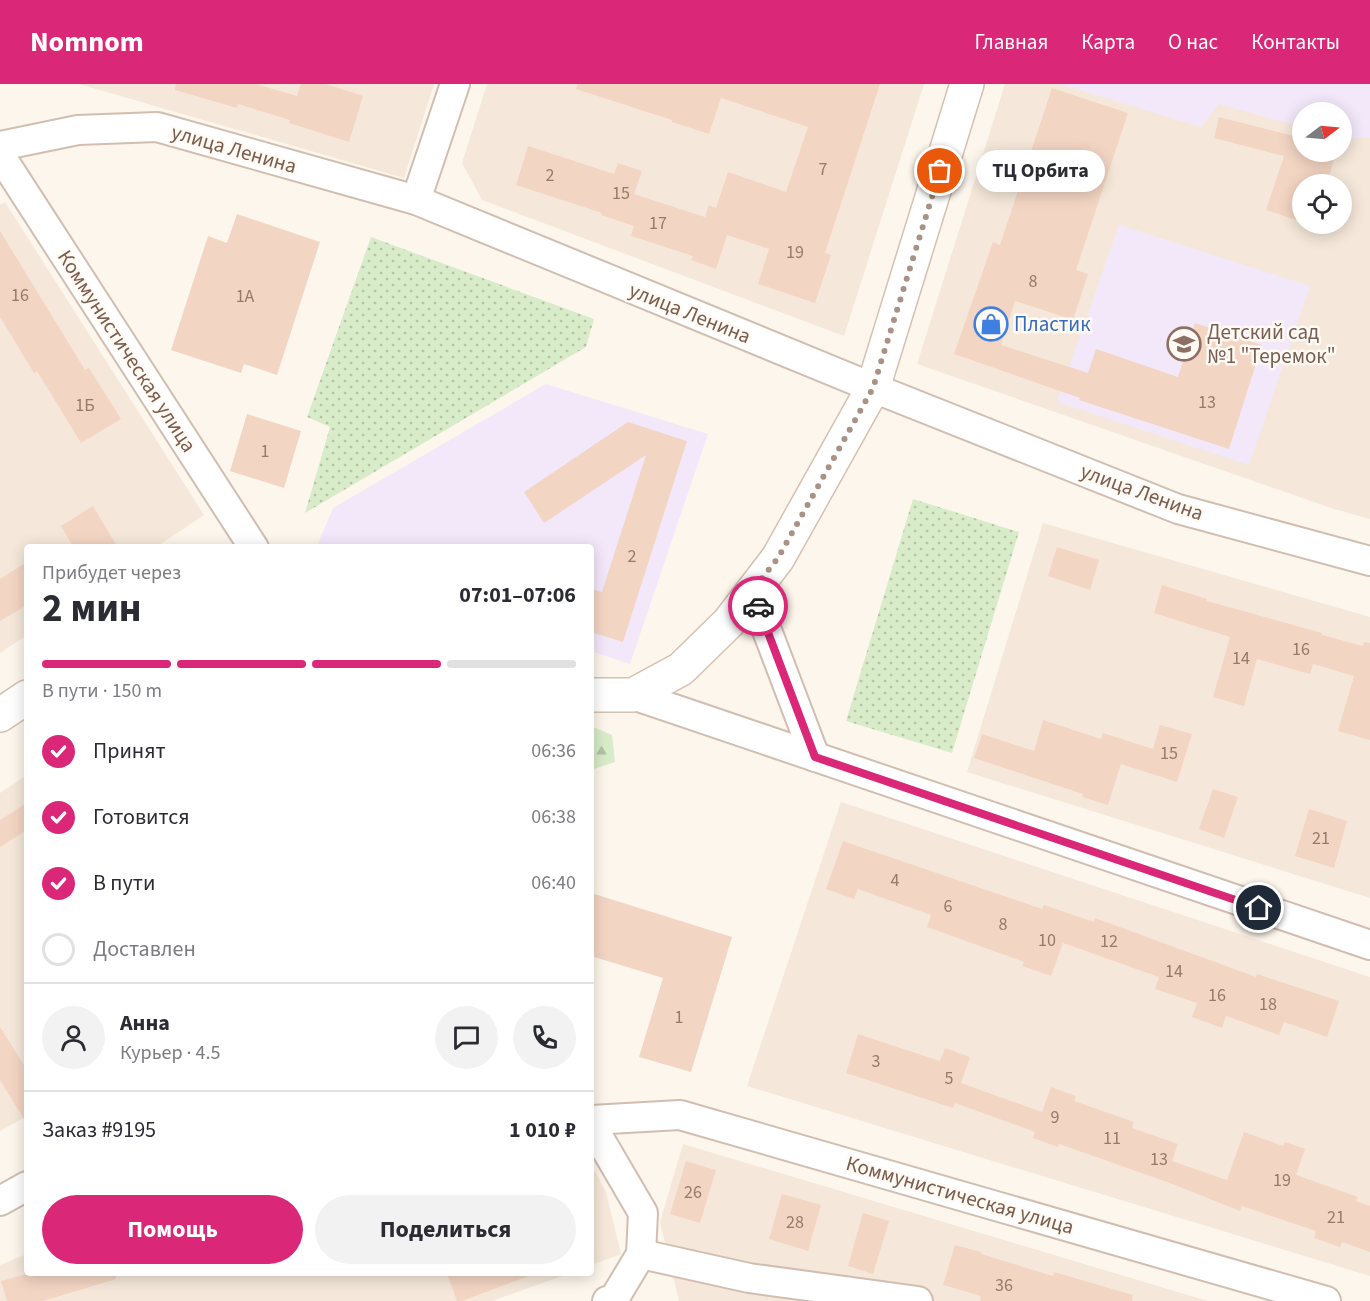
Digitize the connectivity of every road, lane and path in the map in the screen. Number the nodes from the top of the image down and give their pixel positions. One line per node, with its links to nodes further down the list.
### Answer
1 (455, 84): 5 (street)
2 (967, 84): 6 (main road)
3 (0, 146): 5 (street, улица Ленина)
4 (0, 155): 7 (street, Коммунистическая улица)
5 (417, 201): 6 (street, улица Ленина)
6 (873, 388): 8 (street, улица Ленина); 9 (main road)
7 (251, 544)
8 (1370, 561)
9 (752, 591): 11 (main road); 14 (street)
10 (594, 695): 11 (main road)
11 (633, 695): 14 (street)
12 (24, 699): 13 (main road)
13 (0, 715)
14 (815, 757): 15 (street)
15 (1370, 945)
16 (594, 1122): 23 (street, Коммунистическая улица)
17 (594, 1127): 20 (street)
18 (24, 1188): 19 (street)
19 (0, 1201)
20 (640, 1254): 21 (street); 22 (street)
21 (610, 1300)
22 (918, 1301)
23 (1326, 1301)

